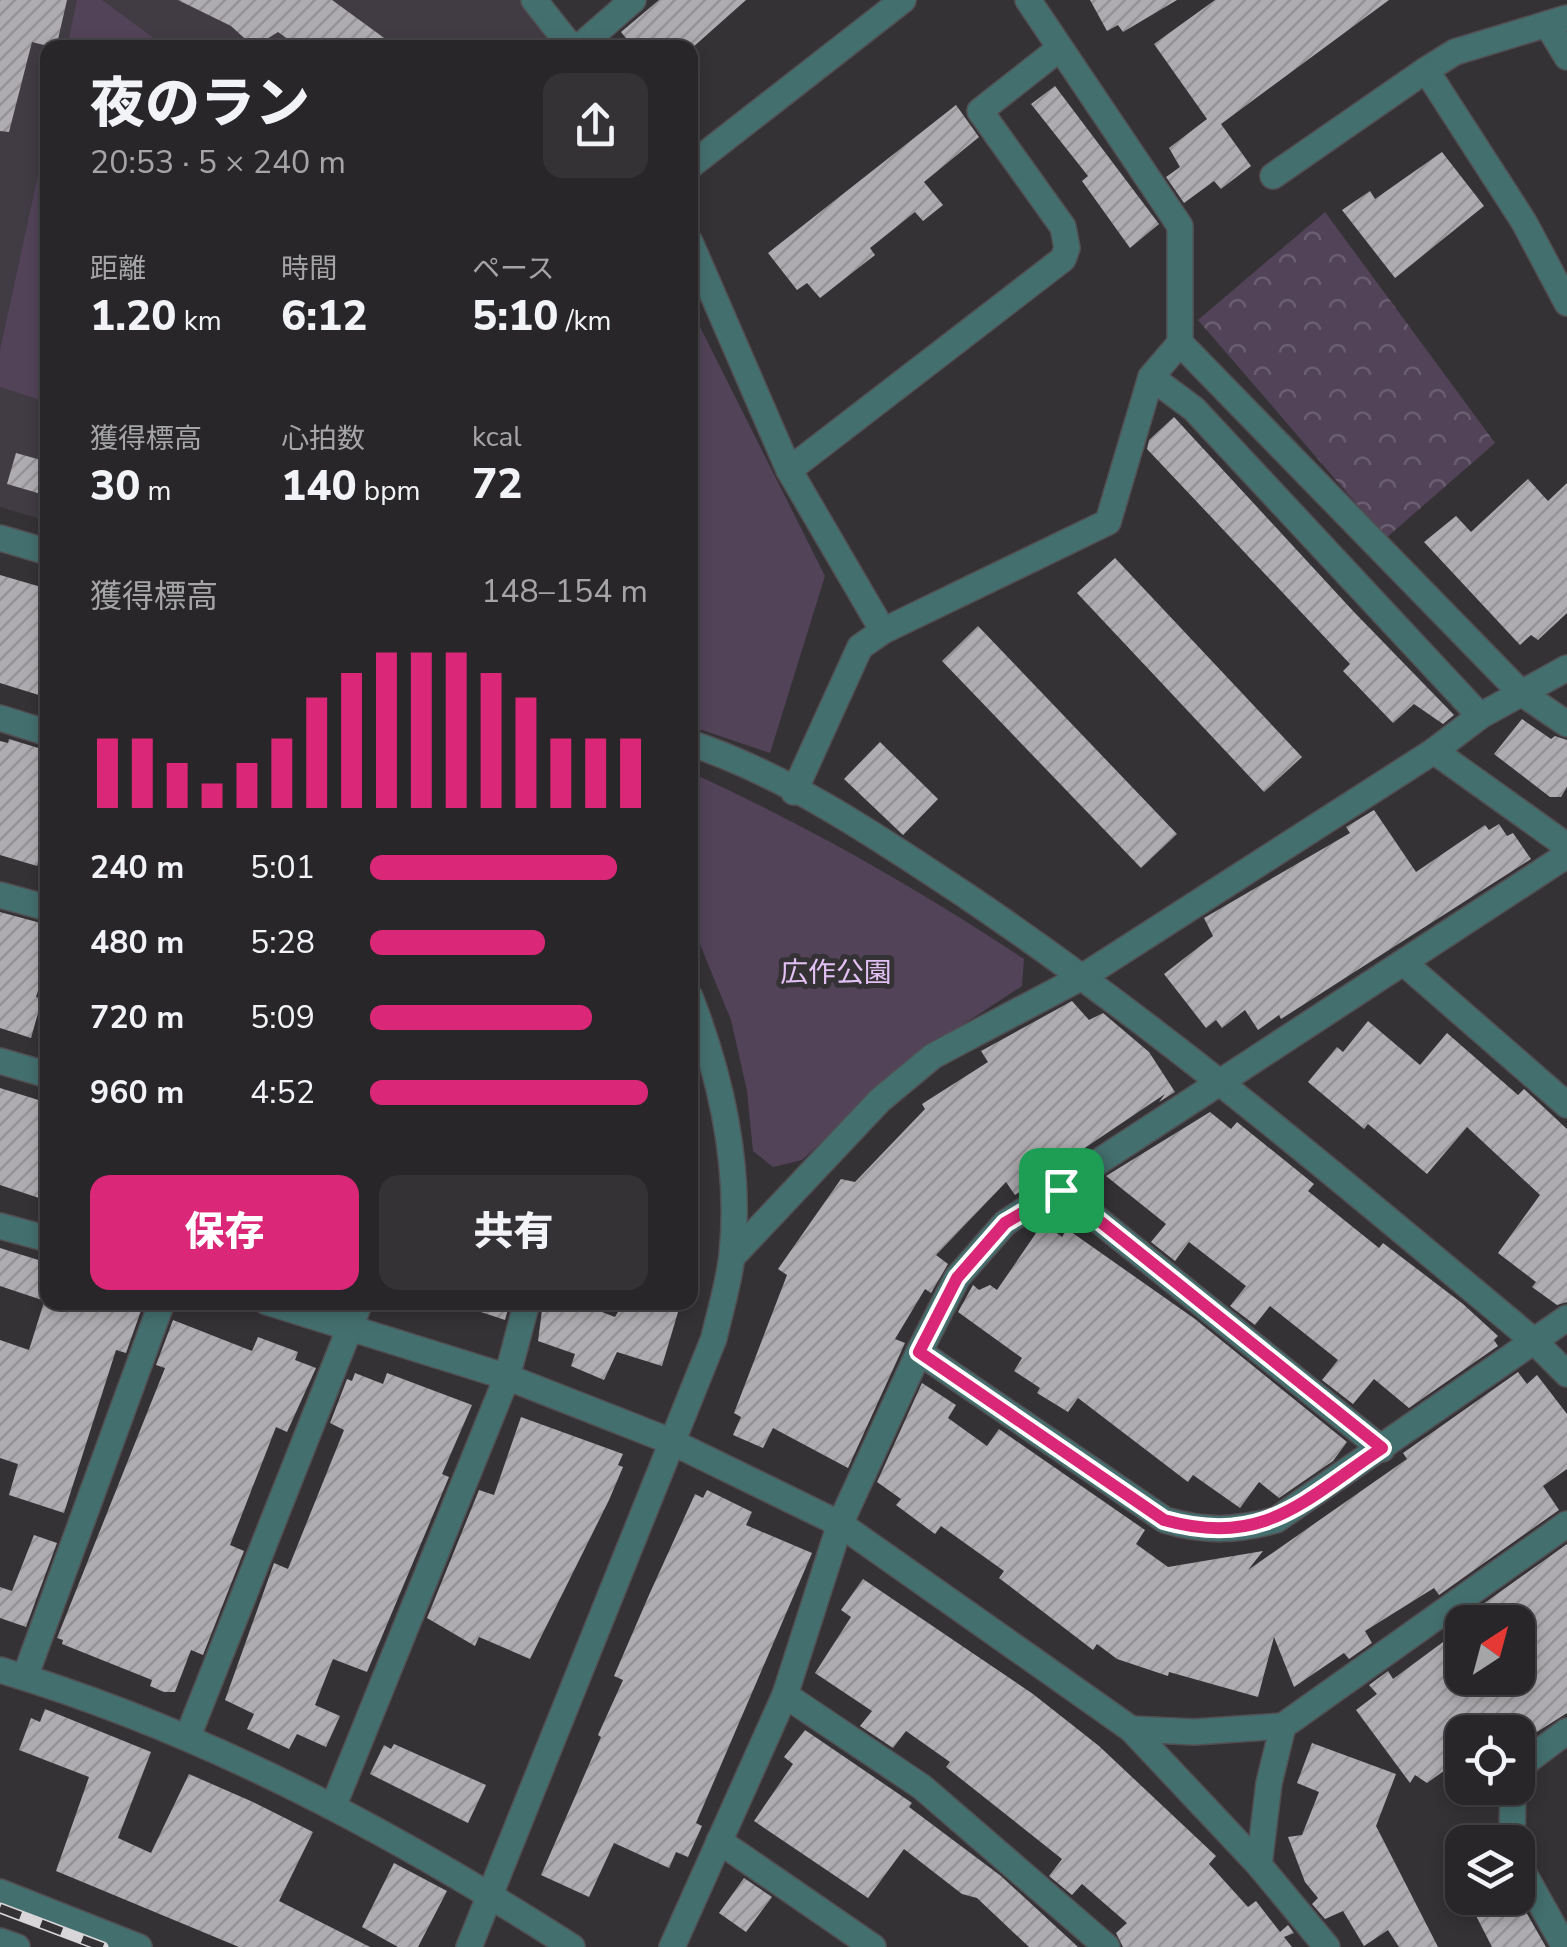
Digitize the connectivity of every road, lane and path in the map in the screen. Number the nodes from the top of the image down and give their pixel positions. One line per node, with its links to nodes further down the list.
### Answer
1 (534, 0): 6 (street)
2 (633, 0): 7 (street)
3 (903, 0): 11 (street)
4 (1028, 0): 8 (street)
5 (1557, 21): 9 (street); 10 (street)
6 (568, 40)
7 (585, 40)
8 (1058, 49): 15 (street); 17 (street)
9 (1567, 57)
10 (1426, 70): 12 (street); 14 (street)
11 (698, 160)
12 (1273, 176)
13 (698, 261): 17 (street)
14 (1567, 302)
15 (1180, 343): 16 (street); 22 (street)
16 (1151, 377): 20 (street); 23 (street)
17 (788, 470): 20 (street)
18 (0, 538): 19 (street)
19 (40, 550)
20 (883, 631): 29 (street)
21 (1567, 668): 22 (street)
22 (1520, 692): 23 (street); 25 (street)
23 (1480, 716): 28 (street)
24 (0, 718): 26 (street)
25 (1567, 724)
26 (40, 730)
27 (698, 748): 29 (street)
28 (1434, 751): 30 (street); 35 (street)
29 (794, 792): 35 (street)
30 (1567, 846)
31 (1567, 855): 34 (street)
32 (0, 894): 33 (street)
33 (40, 906)
34 (1404, 963): 39 (street); 40 (street)
35 (1084, 976): 39 (street); 44 (street)
36 (698, 1022): 44 (street)
37 (0, 1061): 38 (street)
38 (40, 1073)
39 (1224, 1082): 41 (street); 51 (street)
40 (1567, 1106)
41 (1061, 1190): 52 (street); 56 (street)
42 (0, 1226): 43 (street)
43 (40, 1237)
44 (732, 1257): 55 (street)
45 (159, 1310): 60 (street)
46 (293, 1310): 50 (street)
47 (356, 1310): 50 (street)
48 (524, 1310): 54 (street)
49 (1567, 1318): 51 (street)
50 (348, 1327): 54 (street); 65 (street)
51 (1534, 1341): 53 (street); 56 (street)
52 (919, 1352): 56 (street); 57 (street)
53 (1567, 1374)
54 (507, 1377): 55 (street); 67 (street)
55 (670, 1441): 57 (street); 72 (street)
56 (1382, 1448)
57 (840, 1524): 61 (street); 63 (street)
58 (1567, 1524): 62 (street)
59 (0, 1670): 60 (street)
60 (25, 1678): 65 (street)
61 (784, 1695): 68 (street); 80 (street)
62 (1283, 1726): 63 (street); 69 (street)
63 (1131, 1729): 69 (street)
64 (1567, 1732): 66 (street)
65 (188, 1736): 67 (street)
66 (1535, 1755)
67 (332, 1807): 72 (street)
68 (719, 1841): 78 (street); 79 (street)
69 (1259, 1865): 81 (street)
70 (0, 1892): 75 (street)
71 (1535, 1894): 82 (street)
72 (491, 1895): 76 (street); 77 (street)
73 (0, 1941): 74 (street)
74 (17, 1947)
75 (139, 1947)
76 (469, 1947)
77 (572, 1947)
78 (672, 1947)
79 (873, 1947)
80 (1107, 1947)
81 (1327, 1947)
82 (1565, 1947)

